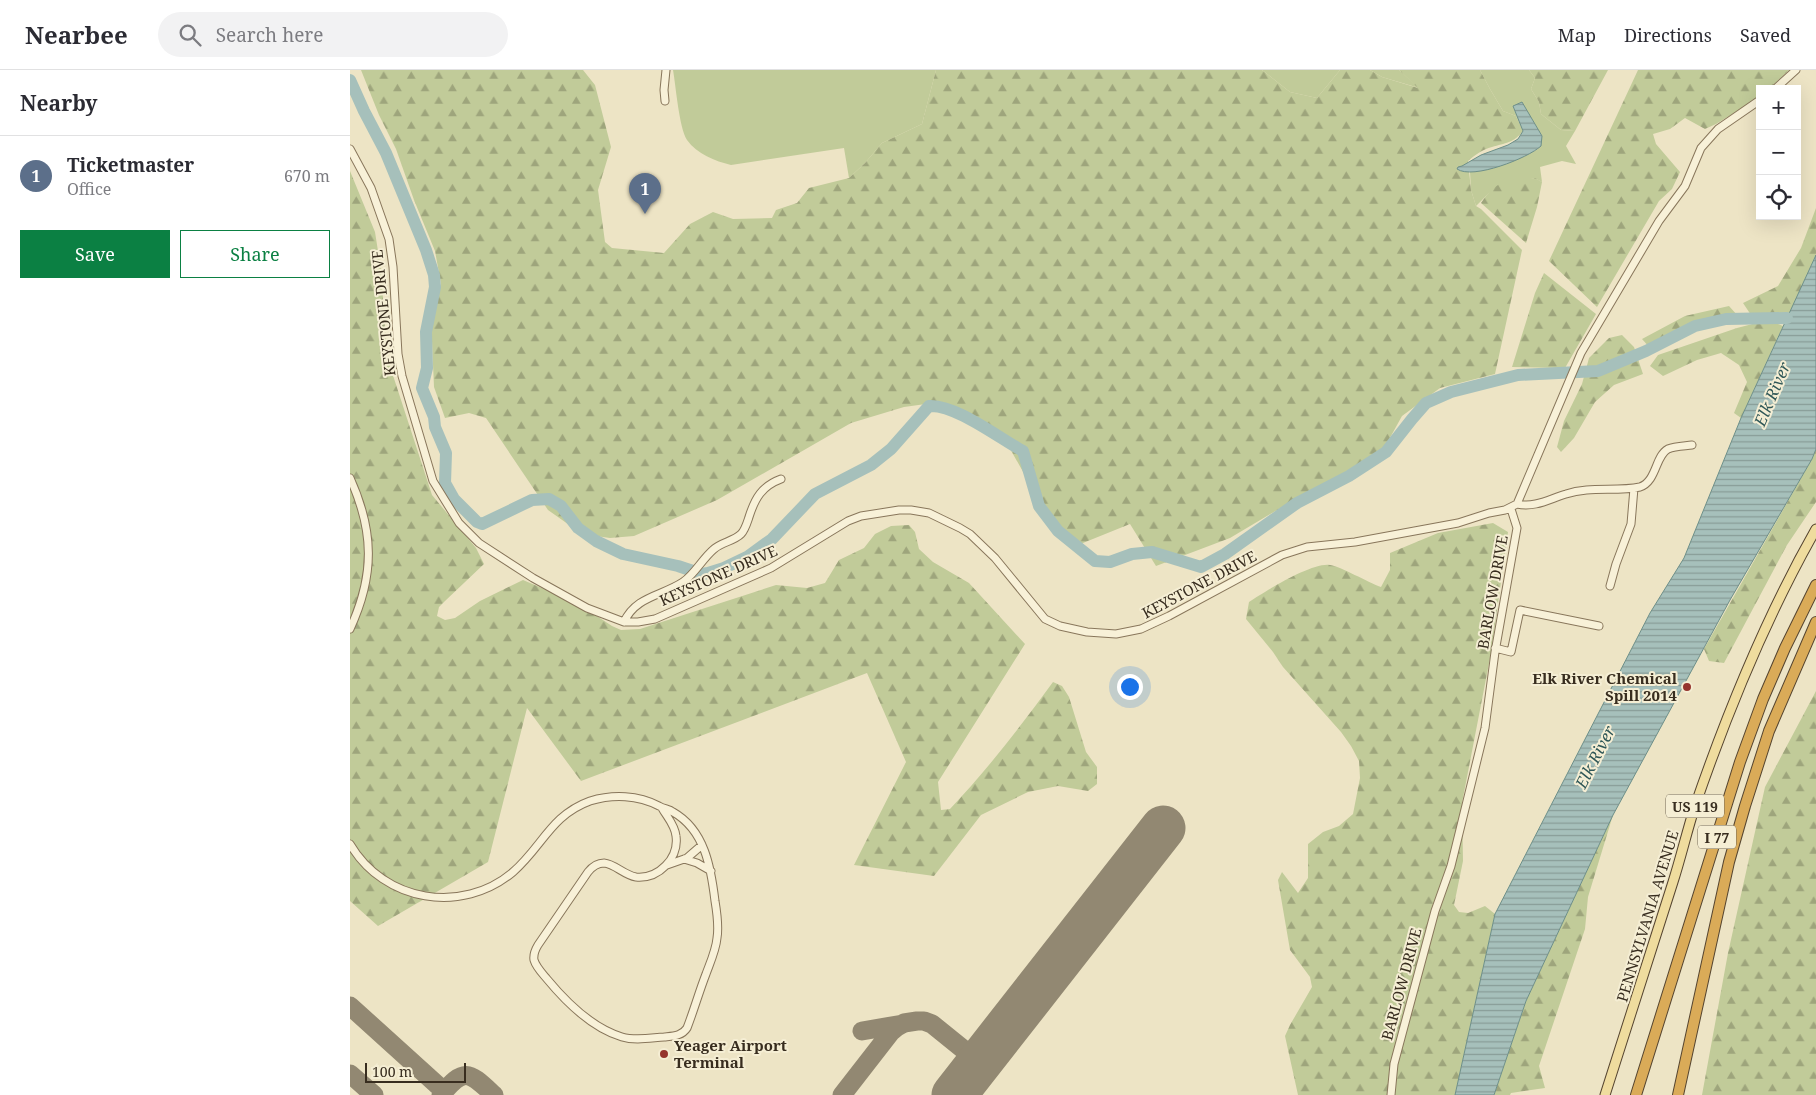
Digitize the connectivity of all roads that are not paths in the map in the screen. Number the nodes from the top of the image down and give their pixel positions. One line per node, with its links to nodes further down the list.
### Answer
1 (666, 70): 4 (street)
2 (1796, 70): 3 (street)
3 (1779, 85)
4 (665, 101)
5 (1756, 103): 11 (street)
6 (350, 149): 15 (street, KEYSTONE DRIVE)
7 (1692, 446): 10 (street)
8 (350, 478): 18 (street)
9 (782, 479): 15 (street)
10 (1634, 488): 11 (street, KEYSTONE DRIVE); 14 (street)
11 (1514, 506): 15 (street, KEYSTONE DRIVE); 19 (street, BARLOW DRIVE)
12 (1816, 529): 27 (main road, PENNSYLVANIA AVENUE / US 119)
13 (1816, 585): 28 (highway, I 77)
14 (1610, 586)
15 (624, 622)
16 (1816, 622): 29 (highway, I 77)
17 (1599, 626): 19 (street)
18 (350, 628)
19 (1495, 648): 26 (street, BARLOW DRIVE)
20 (662, 808): 21 (street); 22 (street); 24 (street)
21 (350, 844)
22 (702, 844): 23 (street); 25 (street)
23 (684, 859): 24 (street); 25 (street)
24 (667, 865): 25 (street)
25 (711, 871)
26 (1391, 1095)
27 (1605, 1095)
28 (1636, 1095)
29 (1678, 1095)

